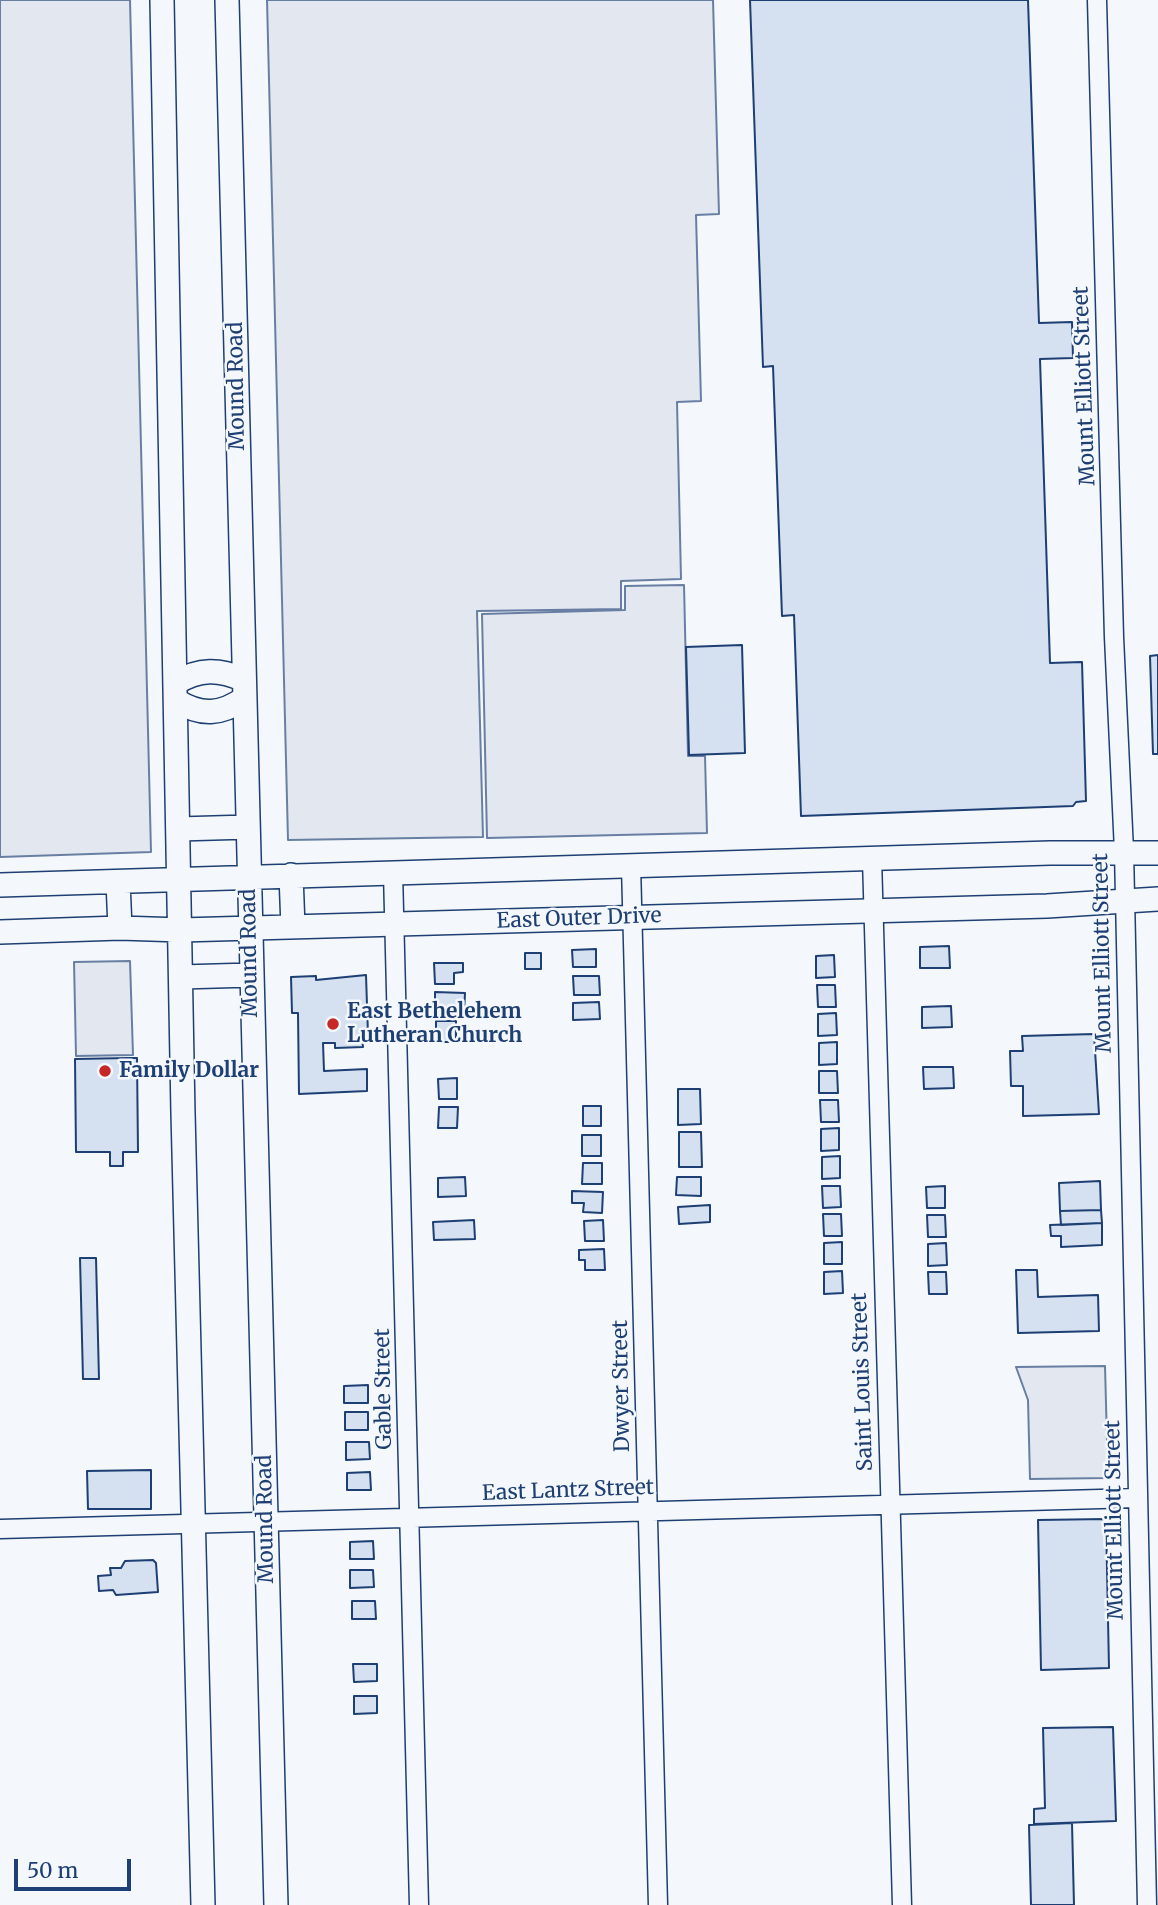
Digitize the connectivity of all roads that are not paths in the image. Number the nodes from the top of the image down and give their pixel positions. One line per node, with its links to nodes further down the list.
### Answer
1 (162, 0): 5 (main road)
2 (227, 0): 4 (main road, Mound Road)
3 (1097, 0): 8 (street, Mount Elliott Street)
4 (244, 689): 5 (main road); 5 (main road); 6 (main road, Mound Road)
5 (176, 692): 7 (main road)
6 (248, 827): 7 (main road); 14 (main road, Mound Road)
7 (179, 829): 15 (main road)
8 (1124, 851): 9 (main road); 10 (main road); 19 (street, Mount Elliott Street)
9 (1158, 853)
10 (872, 858): 11 (main road); 20 (street, Saint Louis Street)
11 (631, 865): 12 (main road); 21 (street, Dwyer Street)
12 (393, 872): 13 (main road); 22 (street, Gable Street)
13 (291, 875): 14 (main road); 23 (main road)
14 (249, 876): 15 (main road); 25 (main road, Mound Road)
15 (180, 878): 16 (main road); 26 (main road)
16 (118, 882): 17 (main road); 24 (main road)
17 (0, 885)
18 (1158, 899): 19 (main road, East Outer Drive)
19 (1124, 902): 20 (main road, East Outer Drive); 30 (street, Mount Elliott Street)
20 (873, 911): 21 (main road, East Outer Drive); 31 (street, Saint Louis Street)
21 (632, 918): 22 (main road, East Outer Drive); 32 (street, Dwyer Street)
22 (394, 924): 23 (main road, East Outer Drive); 33 (street, Gable Street)
23 (293, 927): 25 (main road, East Outer Drive)
24 (120, 928): 26 (main road, East Outer Drive); 27 (main road, East Outer Drive)
25 (250, 929): 26 (main road, East Outer Drive); 28 (main road, Mound Road)
26 (181, 930): 29 (main road)
27 (0, 932)
28 (251, 975): 29 (main road); 34 (main road, Mound Road)
29 (181, 976): 35 (main road)
30 (1137, 1497): 31 (street, East Lantz Street); 42 (street, Mount Elliott Street)
31 (889, 1504): 32 (street, East Lantz Street); 41 (street, Saint Louis Street)
32 (648, 1511): 33 (street, East Lantz Street); 40 (street, Dwyer Street)
33 (410, 1518): 34 (street, East Lantz Street); 39 (street, Gable Street)
34 (266, 1522): 35 (street, East Lantz Street); 38 (main road, Mound Road)
35 (193, 1524): 36 (street, East Lantz Street); 37 (main road)
36 (0, 1529)
37 (203, 1905)
38 (275, 1905)
39 (419, 1905)
40 (657, 1905)
41 (902, 1905)
42 (1147, 1905)

